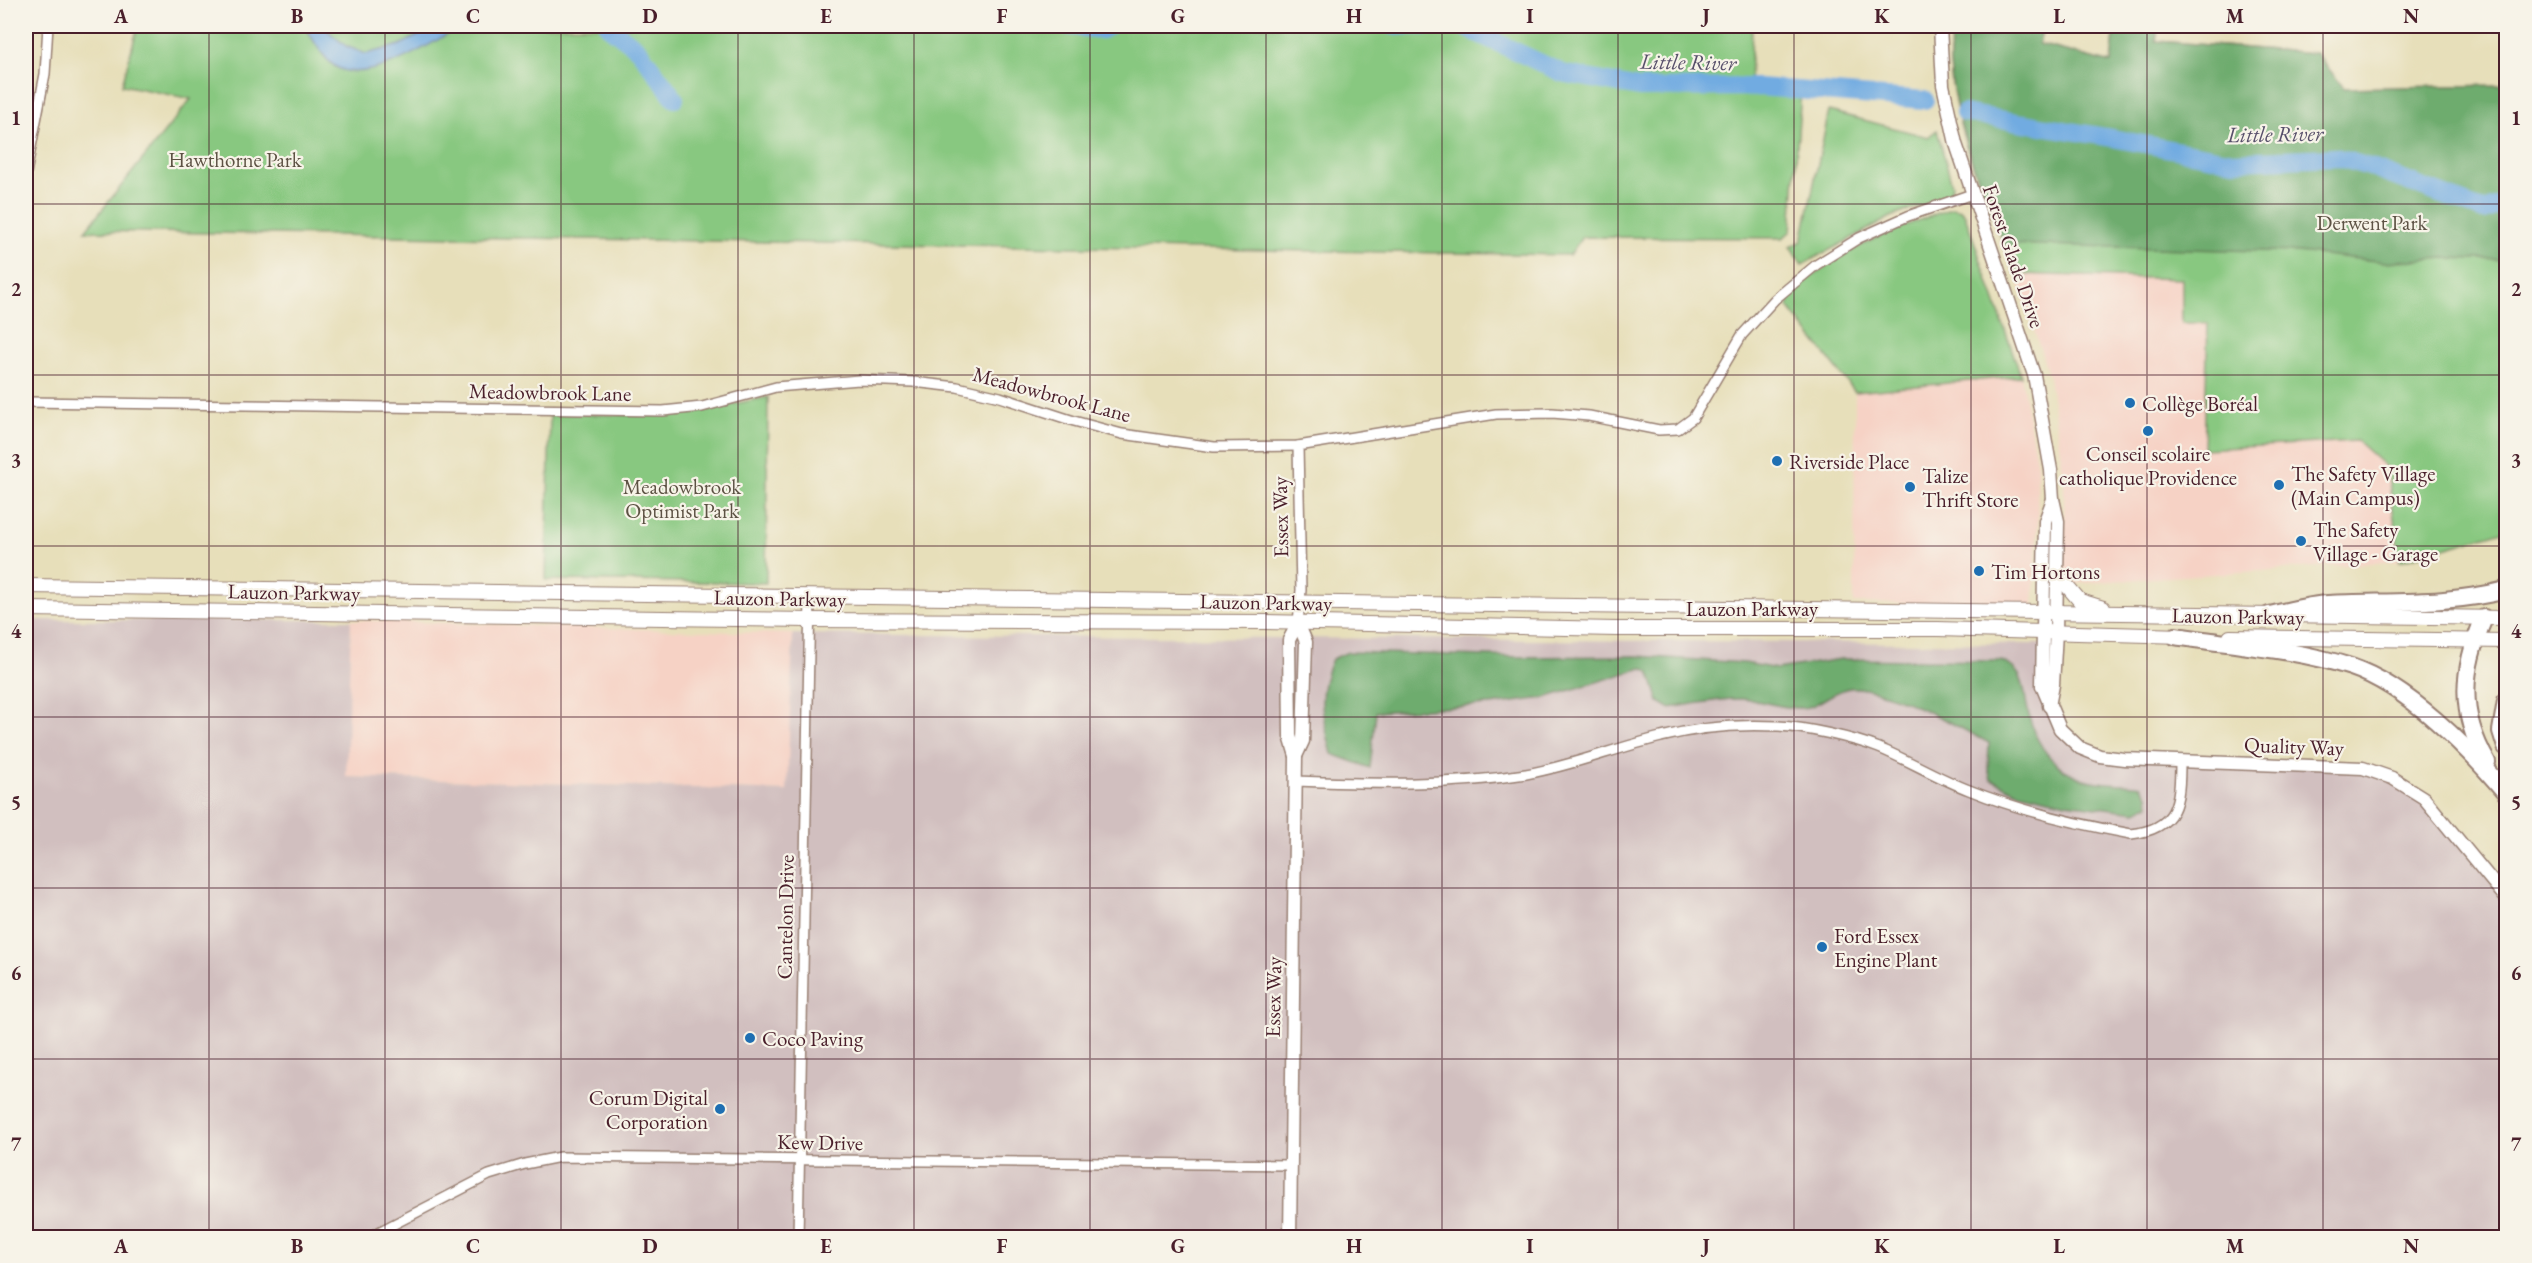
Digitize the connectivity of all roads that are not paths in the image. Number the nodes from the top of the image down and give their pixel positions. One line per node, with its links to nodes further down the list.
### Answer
1 (48, 26): 3 (street)
2 (1940, 26): 4 (street, Forest Glade Drive)
3 (26, 173)
4 (1972, 194): 6 (street, Meadowbrook Lane); 7 (street, Forest Glade Drive)
5 (26, 402): 6 (street, Meadowbrook Lane)
6 (1298, 446): 12 (street, Essex Way)
7 (2052, 499): 8 (street, Forest Glade Drive); 14 (street, Forest Glade Drive)
8 (2057, 574): 14 (street, Forest Glade Drive); 15 (main road)
9 (26, 586): 11 (main road, Lauzon Parkway)
10 (2506, 590): 16 (highway)
11 (810, 597): 12 (main road, Lauzon Parkway); 19 (street, Cantelon Drive)
12 (1301, 604): 14 (main road, Lauzon Parkway); 20 (street, Essex Way)
13 (26, 609): 19 (main road, Lauzon Parkway)
14 (2050, 611): 15 (main road, Lauzon Parkway); 21 (street, Quality Way)
15 (2120, 613): 16 (main road, Lauzon Parkway)
16 (2269, 615): 17 (main road, Lauzon Parkway)
17 (2484, 618): 18 (main road, Lauzon Parkway); 23 (highway)
18 (2506, 618)
19 (809, 620): 20 (main road, Lauzon Parkway); 31 (street, Cantelon Drive)
20 (1298, 623): 21 (main road, Lauzon Parkway); 28 (street, Essex Way)
21 (2050, 632): 22 (main road, Lauzon Parkway); 27 (street, Quality Way)
22 (2175, 636): 23 (main road, Lauzon Parkway); 29 (highway)
23 (2475, 640): 24 (main road, Lauzon Parkway); 29 (highway)
24 (2506, 641)
25 (2506, 700): 26 (highway)
26 (2506, 747)
27 (2180, 761): 28 (street); 30 (street, Quality Way)
28 (1295, 781): 32 (street, Essex Way)
29 (2503, 789)
30 (2506, 898)
31 (799, 1160): 32 (street, Kew Drive); 33 (street, Kew Drive); 34 (street, Cantelon Drive)
32 (1291, 1165): 35 (street, Essex Way)
33 (367, 1238)
34 (798, 1238)
35 (1290, 1238)

